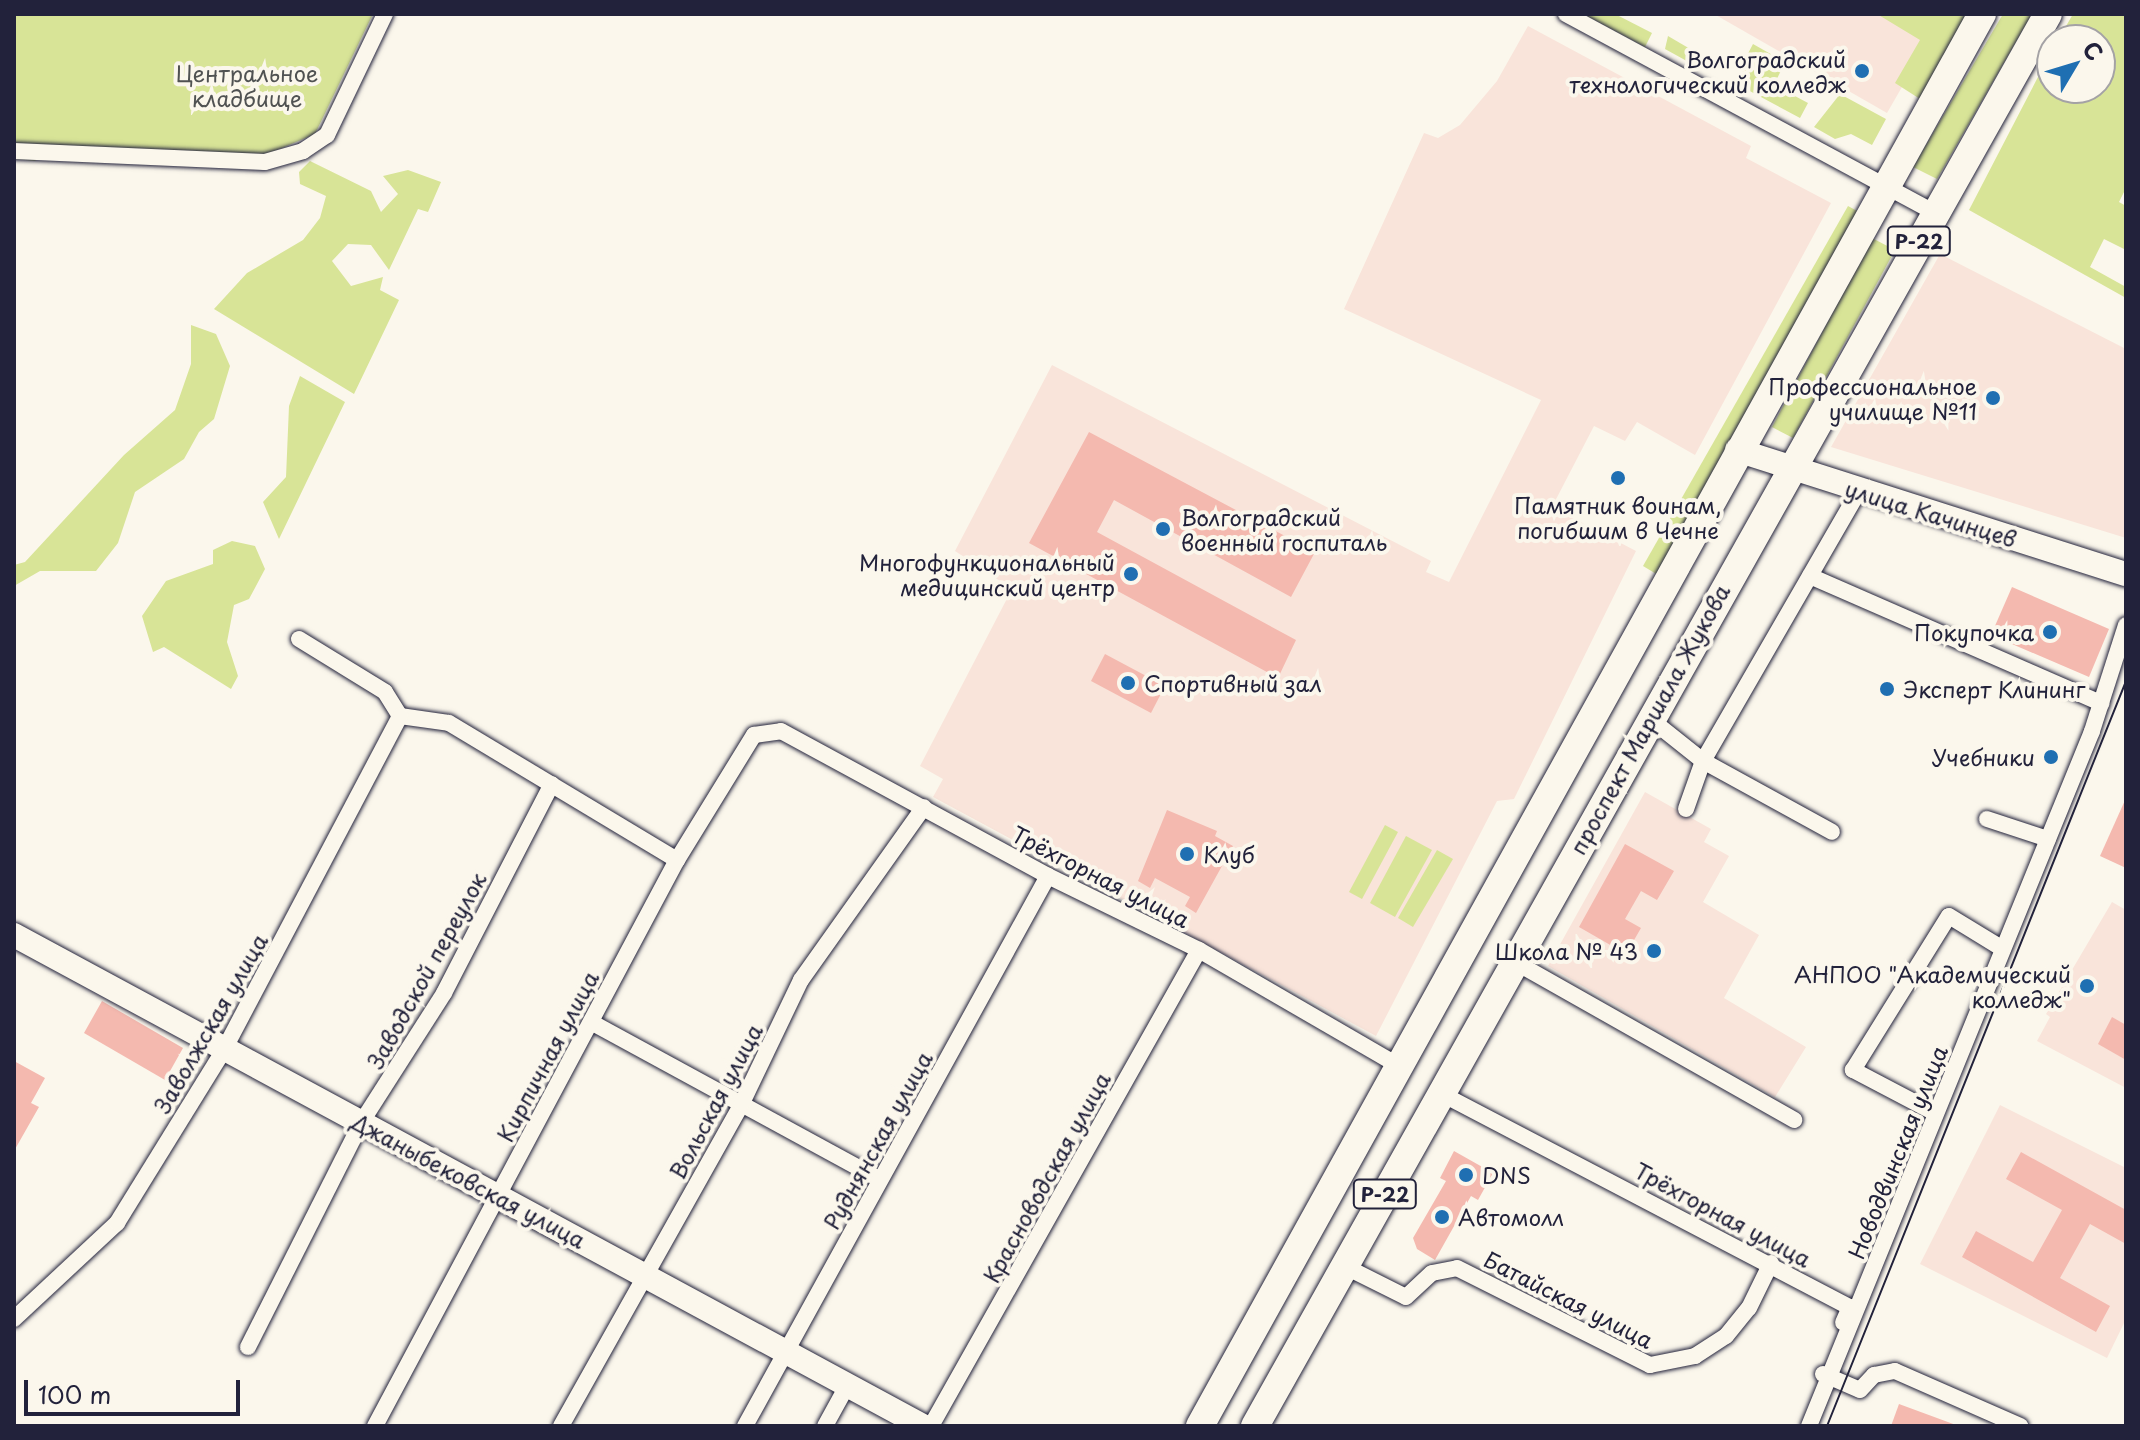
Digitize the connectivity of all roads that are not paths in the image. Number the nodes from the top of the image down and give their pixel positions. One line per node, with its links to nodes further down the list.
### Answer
1 (385, 14): 5 (street)
2 (1566, 14): 6 (street)
3 (1982, 14): 6 (highway, Р-22)
4 (2048, 14): 7 (highway, проспект Маршала Жукова / Р-22)
5 (14, 151)
6 (1885, 184): 7 (street); 8 (highway, Р-22)
7 (1935, 213): 9 (highway, проспект Маршала Жукова / Р-22)
8 (1737, 450): 9 (main road, улица Качинцев); 34 (highway, Р-22)
9 (1788, 468): 10 (main road, улица Качинцев); 17 (highway, проспект Маршала Жукова / Р-22)
10 (1859, 491): 11 (main road, улица Качинцев); 12 (street)
11 (2126, 574)
12 (1810, 576): 15 (street); 19 (street)
13 (2126, 625): 15 (street, Новодвинская улица)
14 (299, 639): 16 (street)
15 (2101, 703): 25 (street, Новодвинская улица)
16 (400, 716): 20 (street); 33 (street, Заволжская улица)
17 (1649, 718): 19 (street); 31 (highway, проспект Маршала Жукова / Р-22)
18 (781, 731): 21 (street, Трёхгорная улица); 26 (street, Кирпичная улица)
19 (1703, 761): 22 (street); 24 (street)
20 (552, 784): 26 (street); 39 (street, Заводской переулок)
21 (924, 807): 27 (street, Трёхгорная улица); 36 (street, Вольская улица)
22 (1686, 809)
23 (1987, 819): 25 (street)
24 (1832, 832)
25 (2048, 839): 29 (street, Новодвинская улица)
26 (677, 860): 32 (street, Кирпичная улица)
27 (1048, 876): 30 (street, Трёхгорная улица); 40 (street, Руднянская улица)
28 (14, 935): 33 (main road, Джаныбековская улица)
29 (2003, 949): 37 (street, Новодвинская улица); 37 (street)
30 (1199, 950): 34 (street, Трёхгорная улица); 55 (street, Красноводская улица)
31 (1515, 962): 35 (highway, проспект Маршала Жукова / Р-22); 38 (street)
32 (591, 1022): 36 (street); 41 (street, Кирпичная улица)
33 (225, 1048): 39 (main road, Джаныбековская улица); 45 (street, Заволжская улица)
34 (1399, 1066): 56 (highway, Р-22)
35 (1440, 1093): 42 (street, Трёхгорная улица); 43 (highway, проспект Маршала Жукова / Р-22)
36 (742, 1103): 40 (street); 44 (street, Вольская улица)
37 (1935, 1113): 48 (street, Новодвинская улица)
38 (1794, 1120)
39 (361, 1123): 41 (main road, Джаныбековская улица); 46 (street, Заводской переулок)
40 (879, 1179): 47 (street, Руднянская улица)
41 (498, 1194): 44 (main road, Джаныбековская улица); 50 (street, Кирпичная улица)
42 (1771, 1263): 43 (street, Батайская улица); 48 (street, Трёхгорная улица)
43 (1344, 1266): 57 (highway, проспект Маршала Жукова / Р-22)
44 (645, 1275): 47 (main road, Джаныбековская улица); 51 (street, Вольская улица)
45 (14, 1319)
46 (248, 1347)
47 (785, 1353): 49 (main road, Джаныбековская улица); 52 (street, Руднянская улица)
48 (1827, 1379): 58 (street, Новодвинская улица); 59 (street)
49 (847, 1386): 53 (street); 54 (main road, Джаныбековская улица)
50 (375, 1426)
51 (561, 1426)
52 (745, 1426)
53 (825, 1426)
54 (923, 1426)
55 (931, 1426)
56 (1200, 1426)
57 (1255, 1426)
58 (1809, 1426)
59 (2020, 1426)

